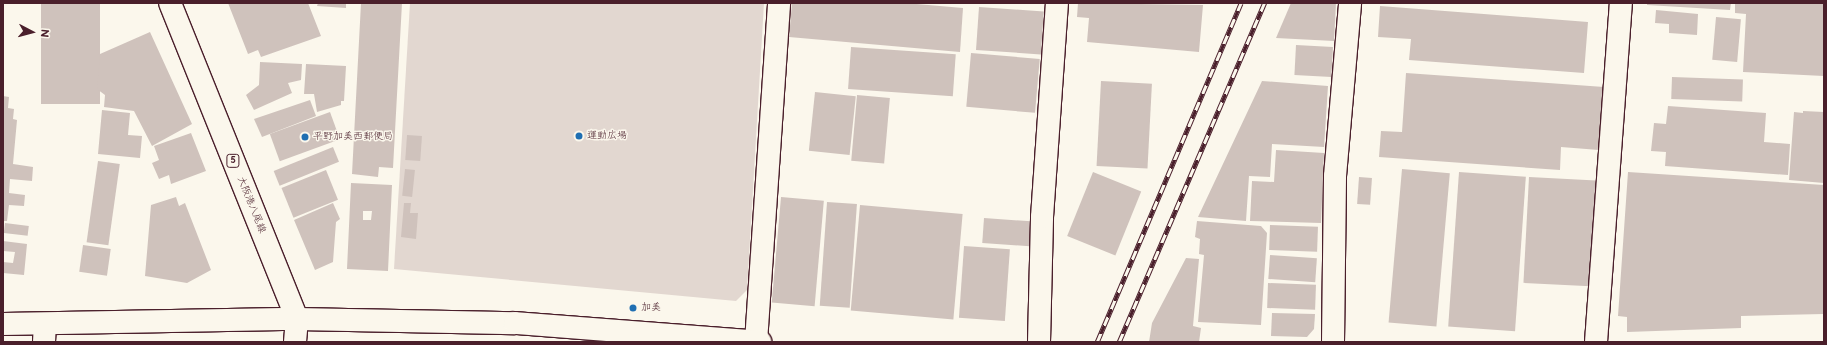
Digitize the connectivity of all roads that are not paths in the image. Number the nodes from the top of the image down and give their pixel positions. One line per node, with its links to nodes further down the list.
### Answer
1 (170, 3): 6 (street, 大阪港八尾線 / 5)
2 (779, 3): 10 (street)
3 (1057, 3): 12 (street)
4 (1350, 3): 13 (street)
5 (1621, 3): 14 (street)
6 (297, 319): 8 (street); 9 (street, 大阪港八尾線 / 5); 10 (street)
7 (3, 324): 8 (street)
8 (44, 334)
9 (295, 342)
10 (756, 342): 11 (street)
11 (760, 342)
12 (1039, 342)
13 (1332, 342)
14 (1596, 342)

